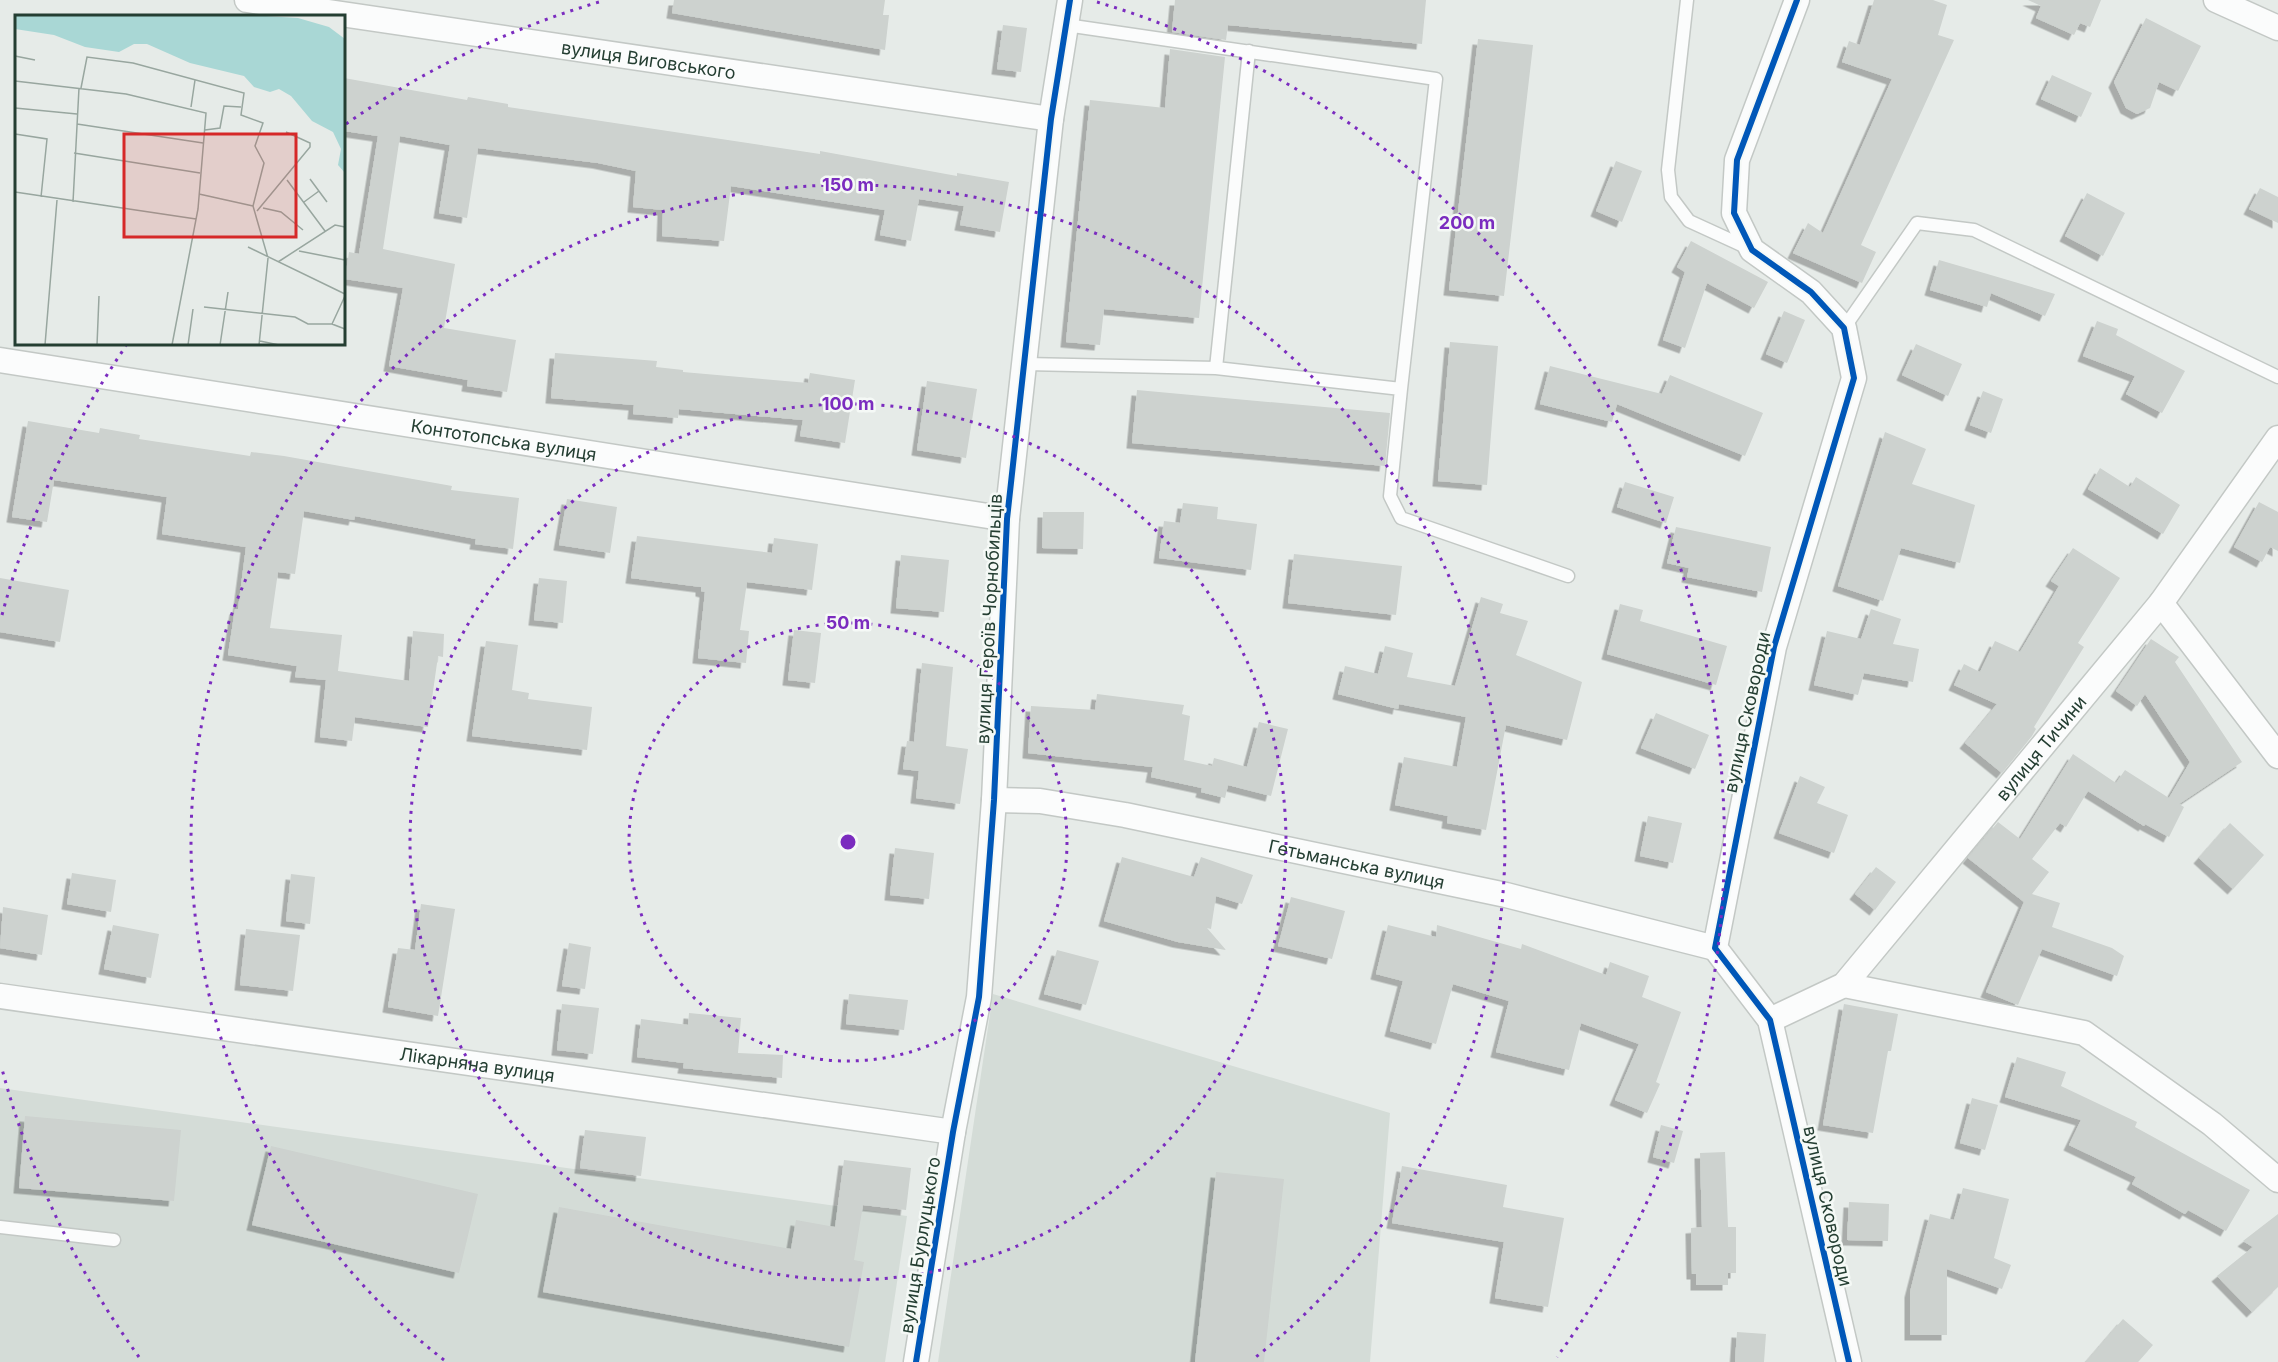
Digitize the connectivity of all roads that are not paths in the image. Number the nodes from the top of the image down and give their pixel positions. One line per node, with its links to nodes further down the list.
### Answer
1 (248, 0): 9 (street, вулиця Виговського)
2 (1070, 0): 6 (street, вулиця Героїв Чорнобильців)
3 (1687, 0): 10 (lane)
4 (1797, 0): 10 (street)
5 (2216, 0): 7 (street)
6 (1066, 25): 8 (lane); 9 (street, вулиця Героїв Чорнобильців)
7 (2278, 28)
8 (1249, 51): 14 (lane); 16 (lane)
9 (1051, 119): 13 (street, вулиця Героїв Чорнобильців)
10 (1752, 250): 11 (street)
11 (1844, 328): 15 (lane); 23 (street, вулиця Сковороди)
12 (0, 360): 18 (street, Контотопська вулиця)
13 (1025, 364): 14 (lane); 18 (street, вулиця Героїв Чорнобильців)
14 (1215, 368): 16 (lane)
15 (2278, 377)
16 (1401, 389): 19 (lane)
17 (2278, 438): 20 (street, вулиця Тичини)
18 (1007, 519): 22 (street, вулиця Героїв Чорнобильців)
19 (1568, 576)
20 (2161, 603): 21 (street); 24 (street, вулиця Тичини)
21 (2278, 756)
22 (994, 800): 23 (street, Гетьманська вулиця); 27 (street, вулиця Героїв Чорнобильців)
23 (1715, 948): 26 (street, вулиця Сковороди)
24 (1844, 985): 26 (street, вулиця Тичини); 28 (street)
25 (0, 996): 27 (street, Лікарняна вулиця)
26 (1770, 1020): 32 (street, вулиця Сковороди)
27 (953, 1132): 31 (street, вулиця Бурлуцького)
28 (2278, 1180)
29 (0, 1227): 30 (lane)
30 (114, 1240)
31 (916, 1362)
32 (1849, 1362)

